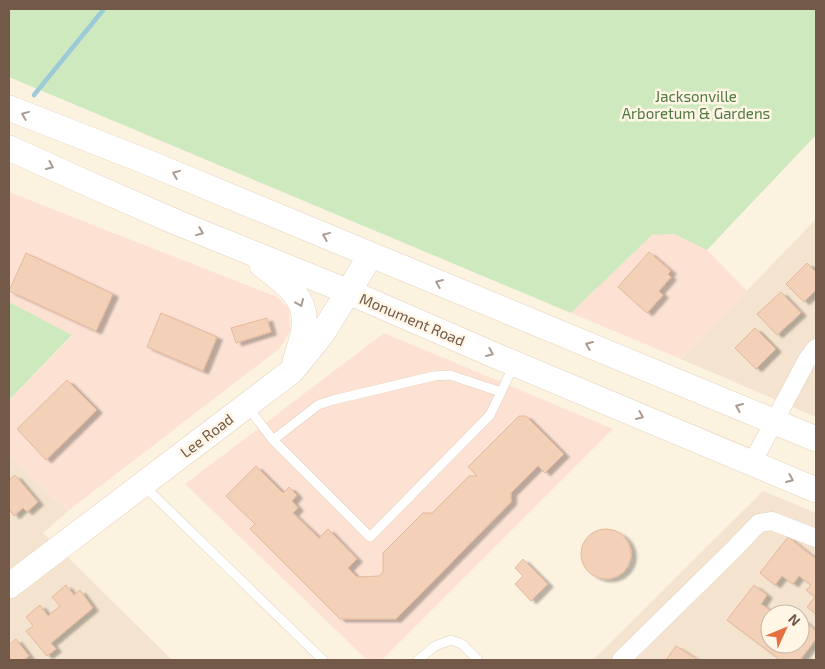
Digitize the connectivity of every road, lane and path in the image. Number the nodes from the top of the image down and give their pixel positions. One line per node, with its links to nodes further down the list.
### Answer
1 (9, 108): 4 (main road, one-way to 1)
2 (9, 148): 3 (main road, Monument Road, one-way to 3)
3 (238, 247): 5 (main road, Monument Road); 8 (main road, one-way to 8)
4 (371, 254): 5 (main road, Lee Road); 11 (main road, one-way to 4)
5 (349, 292): 7 (main road, Monument Road, one-way to 7); 8 (main road, Lee Road)
6 (816, 348): 11 (street)
7 (515, 364): 9 (lane); 14 (main road, Monument Road, one-way to 14)
8 (292, 371): 10 (main road, Lee Road)
9 (501, 392): 12 (lane); 12 (lane)
10 (247, 406): 12 (lane); 15 (main road, Lee Road)
11 (774, 422): 13 (main road); 14 (street)
12 (273, 440)
13 (816, 440)
14 (752, 463): 16 (main road, Monument Road, one-way to 16)
15 (143, 485): 18 (main road, Lee Road); 19 (lane)
16 (816, 490)
17 (816, 538): 22 (street)
18 (9, 586)
19 (323, 660)
20 (418, 660): 21 (lane)
21 (478, 660)
22 (621, 660)

